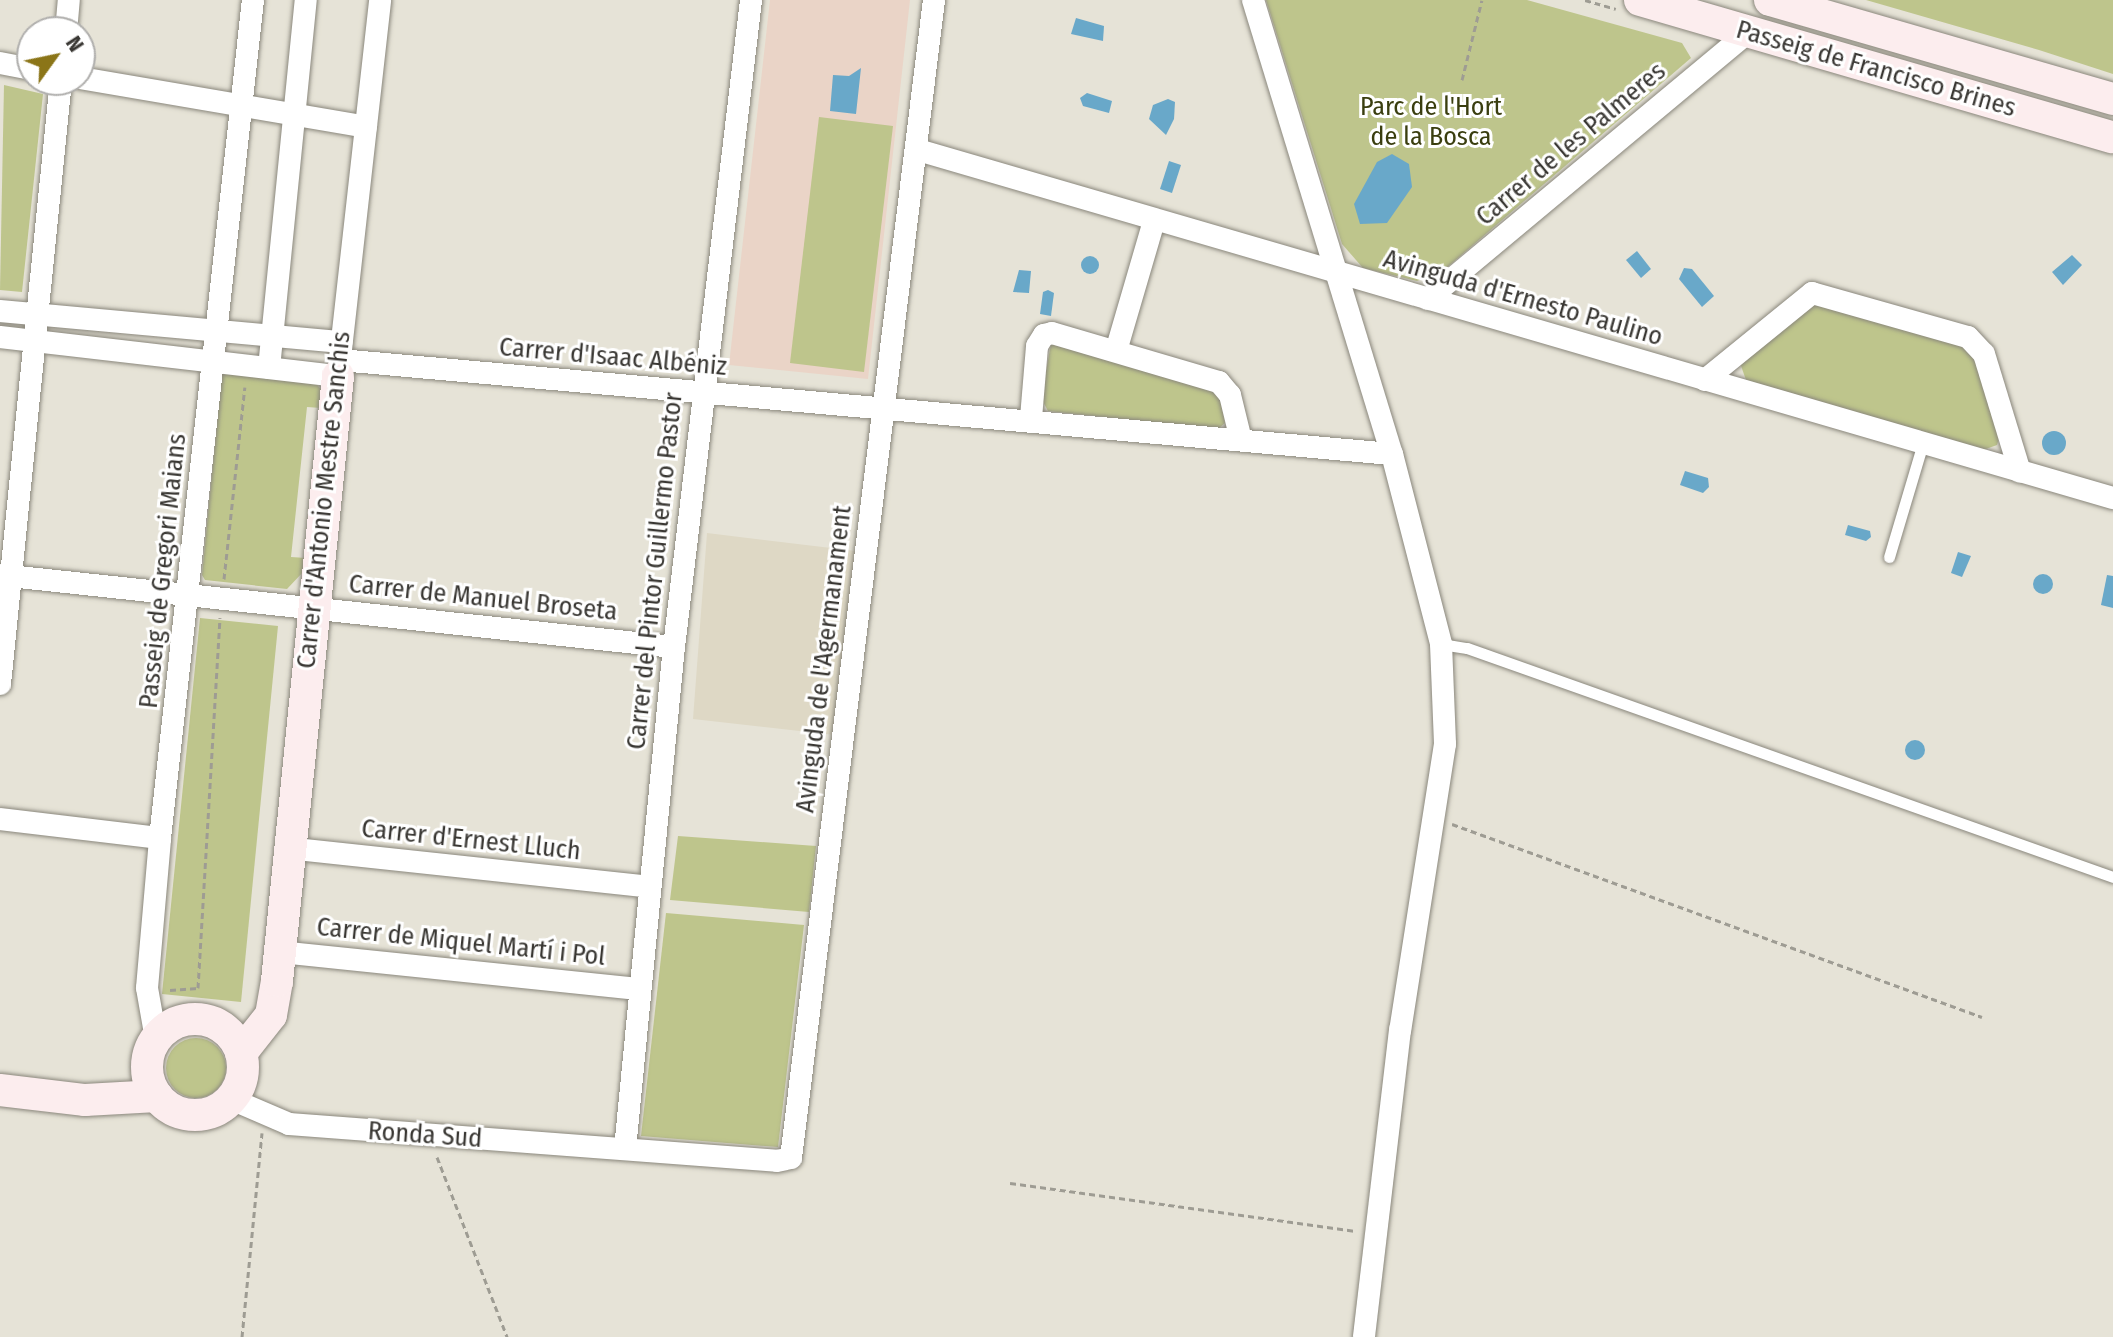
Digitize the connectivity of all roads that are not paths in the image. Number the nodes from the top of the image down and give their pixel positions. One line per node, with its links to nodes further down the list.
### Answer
1 (253, 0): 13 (street, Passeig de Gregori Maians)
2 (306, 0): 14 (street)
3 (380, 0): 15 (street, Carrer d'Antonio Mestre Sanchis)
4 (751, 0): 32 (street, Carrer del Pintor Guillermo Pastor)
5 (934, 0): 17 (street, Avinguda de l'Agermanament)
6 (1253, 0): 19 (street)
7 (1640, 0): 9 (street, Passeig de Francisco Brines)
8 (1770, 0): 12 (street, Passeig de Francisco Brines)
9 (1749, 32): 16 (street, Passeig de Francisco Brines); 20 (street, Carrer de les Palmeres)
10 (96, 81): 13 (street)
11 (59, 96): 22 (street)
12 (2113, 99)
13 (240, 108): 14 (street); 23 (street, Passeig de Gregori Maians)
14 (294, 116): 15 (street); 24 (street)
15 (366, 127): 28 (street, Carrer d'Antonio Mestre Sanchis)
16 (2113, 137)
17 (918, 150): 18 (street, Avinguda d'Ernesto Paulino); 33 (street, Avinguda de l'Agermanament)
18 (1154, 221): 19 (street, Avinguda d'Ernesto Paulino); 27 (street)
19 (1337, 272): 20 (street, Avinguda d'Ernesto Paulino); 37 (street)
20 (1428, 299): 31 (street, Avinguda d'Ernesto Paulino)
21 (0, 311): 22 (street, Carrer d'Isaac Albéniz)
22 (36, 315): 23 (street, Carrer d'Isaac Albéniz); 26 (street)
23 (214, 329): 24 (street, Carrer d'Isaac Albéniz); 29 (street, Passeig de Gregori Maians)
24 (273, 334): 28 (street, Carrer d'Isaac Albéniz); 30 (street)
25 (0, 337): 26 (street)
26 (34, 341): 29 (street); 41 (street)
27 (1116, 351): 34 (street); 35 (street)
28 (340, 359): 30 (street); 32 (street, Carrer d'Isaac Albéniz); 43 (street, Carrer d'Antonio Mestre Sanchis)
29 (212, 361): 30 (street); 42 (street, Passeig de Gregori Maians)
30 (258, 366)
31 (1705, 380): 36 (street, Avinguda d'Ernesto Paulino); 38 (street)
32 (703, 394): 33 (street, Carrer d'Isaac Albéniz); 45 (street, Carrer del Pintor Guillermo Pastor)
33 (881, 409): 34 (street, Carrer d'Isaac Albéniz); 59 (street, Avinguda de l'Agermanament)
34 (1031, 418): 35 (street, Carrer d'Isaac Albéniz)
35 (1241, 440): 37 (street, Carrer d'Isaac Albéniz)
36 (1923, 443): 38 (street, Avinguda d'Ernesto Paulino); 40 (lane)
37 (1392, 454): 44 (street)
38 (2020, 472): 39 (street, Avinguda d'Ernesto Paulino)
39 (2113, 498)
40 (1889, 557)
41 (5, 576): 42 (street, Carrer de Manuel Broseta); 46 (street)
42 (190, 595): 43 (street, Carrer de Manuel Broseta); 48 (street, Passeig de Gregori Maians)
43 (312, 608): 45 (street, Carrer de Manuel Broseta); 49 (street, Carrer d'Antonio Mestre Sanchis)
44 (1441, 644): 50 (lane); 60 (street)
45 (674, 647): 51 (street, Carrer del Pintor Guillermo Pastor)
46 (0, 684)
47 (0, 819): 48 (street)
48 (160, 838): 54 (street, Passeig de Gregori Maians)
49 (287, 848): 51 (street, Carrer d'Ernest Lluch); 52 (street, Carrer d'Antonio Mestre Sanchis)
50 (2113, 877)
51 (649, 887): 53 (street, Carrer del Pintor Guillermo Pastor)
52 (280, 952): 53 (street, Carrer de Miquel Martí i Pol); 55 (street, Carrer d'Antonio Mestre Sanchis)
53 (637, 989): 59 (street, Carrer del Pintor Guillermo Pastor)
54 (156, 1039): 55 (street); 57 (street)
55 (233, 1041): 58 (street)
56 (0, 1090): 57 (street)
57 (157, 1096): 58 (street)
58 (231, 1099): 59 (street, Ronda Sud)
59 (625, 1149)
60 (1364, 1337)

